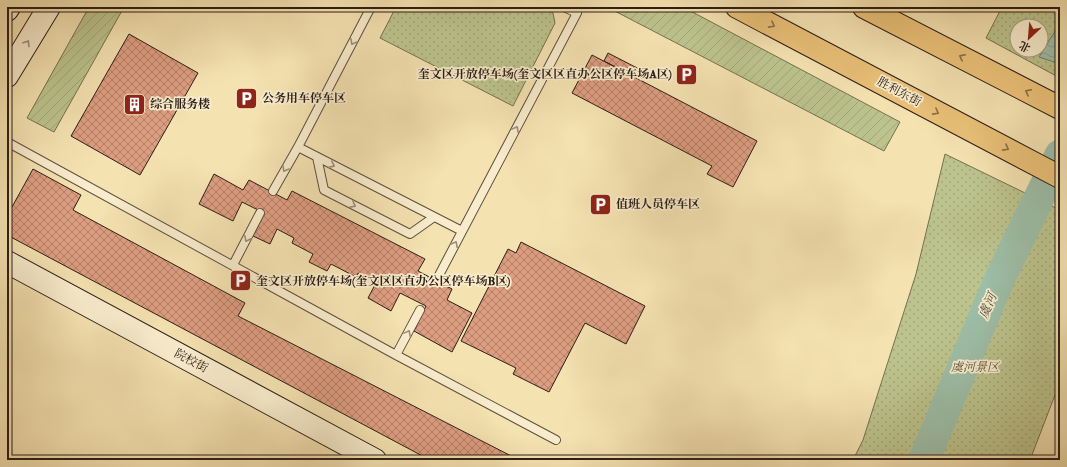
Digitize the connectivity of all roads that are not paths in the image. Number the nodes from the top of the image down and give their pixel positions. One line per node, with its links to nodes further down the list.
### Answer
1 (9, 7): 7 (street)
2 (49, 7): 8 (street, one-way to 2)
3 (371, 7): 11 (lane, one-way to 11)
4 (564, 7): 17 (lane, one-way to 4)
5 (737, 7): 13 (main road, 胜利东街, one-way to 13)
6 (864, 7): 9 (main road, one-way to 6)
7 (7, 10)
8 (7, 76)
9 (1060, 108)
10 (7, 142): 19 (lane)
11 (298, 147): 12 (lane); 14 (lane, one-way to 14)
12 (317, 157): 16 (lane, one-way to 16); 16 (lane, one-way to 16)
13 (1060, 177)
14 (272, 191)
15 (260, 213): 19 (lane, one-way to 19)
16 (434, 217): 17 (lane)
17 (462, 231): 20 (lane, one-way to 17)
18 (7, 262): 24 (street, 院校街)
19 (233, 265): 22 (lane)
20 (437, 279)
21 (420, 310): 22 (lane, one-way to 21)
22 (396, 355): 23 (lane)
23 (556, 440)
24 (375, 460)

